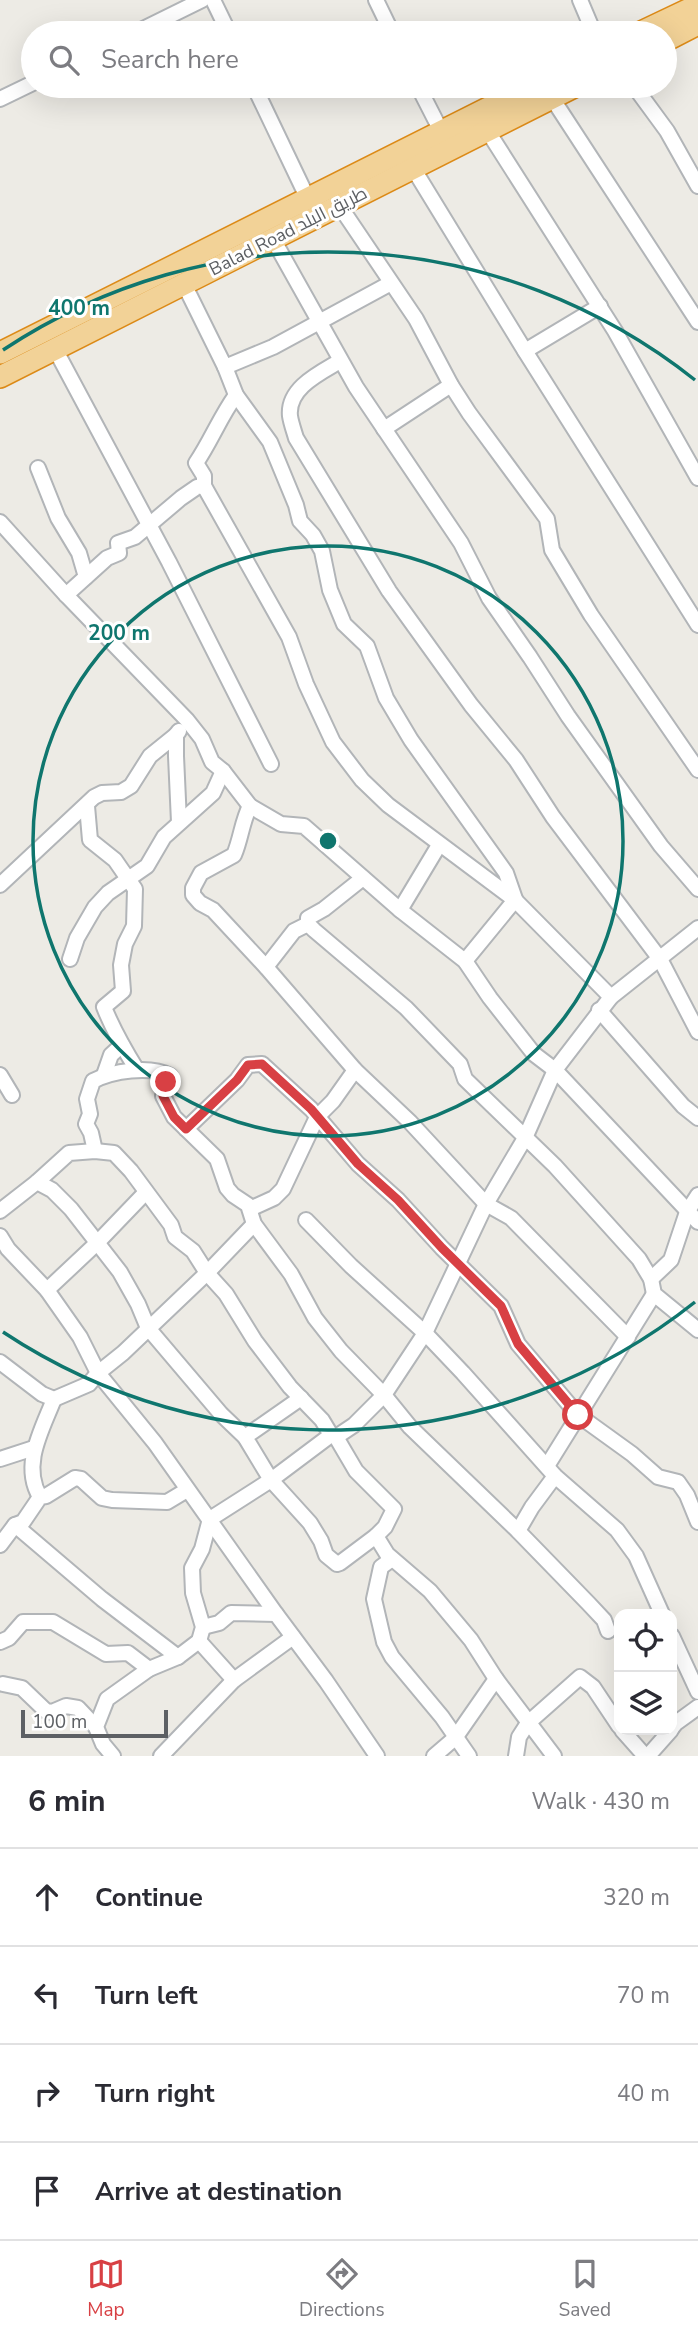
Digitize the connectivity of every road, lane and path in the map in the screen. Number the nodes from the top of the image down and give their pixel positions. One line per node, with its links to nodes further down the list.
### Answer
1 (202, 0): 6 (street)
2 (213, 0): 7 (street)
3 (376, 0): 8 (street)
4 (580, 0): 9 (street)
5 (698, 5): 10 (highway)
6 (159, 21)
7 (223, 21)
8 (386, 21)
9 (589, 21)
10 (664, 21)
11 (698, 24): 12 (highway)
12 (677, 35)
13 (21, 89): 19 (street)
14 (260, 98): 24 (street)
15 (424, 98): 20 (street)
16 (508, 98): 20 (highway, Balad Road طريق البلد)
17 (552, 98): 21 (highway, Balad Road طريق البلد); 31 (street)
18 (643, 98): 23 (street)
19 (0, 99)
20 (441, 131): 24 (highway, Balad Road طريق البلد)
21 (487, 131): 22 (highway, Balad Road طريق البلد); 29 (street)
22 (414, 168): 25 (highway, Balad Road طريق البلد); 33 (street)
23 (698, 186)
24 (307, 199): 34 (highway, Balad Road طريق البلد)
25 (340, 205): 26 (highway, Balad Road طريق البلد); 27 (street)
26 (273, 239): 28 (highway, Balad Road طريق البلد); 30 (street)
27 (391, 283): 30 (street); 38 (street)
28 (184, 284): 32 (highway, Balad Road طريق البلد); 36 (street)
29 (600, 306): 33 (street); 42 (street)
30 (317, 321): 35 (street); 36 (street)
31 (698, 322)
32 (55, 349): 37 (highway, Balad Road طريق البلد); 45 (street)
33 (525, 351): 48 (street)
34 (0, 353)
35 (340, 361): 40 (street); 67 (street)
36 (225, 367): 39 (street)
37 (0, 377)
38 (451, 385): 40 (street); 52 (street)
39 (236, 396): 43 (street); 62 (street)
40 (384, 429): 61 (street)
41 (38, 468): 46 (street)
42 (698, 478)
43 (204, 486): 45 (street); 57 (street)
44 (0, 522): 47 (street)
45 (149, 526): 46 (street); 51 (street)
46 (86, 577): 47 (street)
47 (66, 595): 49 (street)
48 (698, 625)
49 (187, 720): 50 (street); 53 (street)
50 (176, 735): 54 (street); 56 (street)
51 (271, 764)
52 (698, 770)
53 (223, 771): 55 (street); 56 (street)
54 (87, 806): 58 (street); 60 (street)
55 (250, 806): 59 (street); 69 (street)
56 (179, 822): 58 (street)
57 (439, 845): 62 (street); 63 (street)
58 (129, 878): 66 (street); 73 (street)
59 (363, 878): 63 (street); 64 (street)
60 (0, 885)
61 (698, 889)
62 (515, 900): 68 (street); 70 (street)
63 (400, 910): 68 (street)
64 (308, 925): 69 (street); 83 (street)
65 (696, 932): 67 (street)
66 (70, 959)
67 (660, 959): 70 (street); 72 (street)
68 (466, 961): 76 (street)
69 (266, 967): 75 (street)
70 (611, 997): 71 (street)
71 (599, 1010): 76 (street); 81 (street)
72 (698, 1032)
73 (122, 1045): 74 (street); 78 (street)
74 (137, 1070): 78 (street); 82 (street)
75 (355, 1070): 80 (street); 88 (street)
76 (555, 1070): 83 (street); 91 (street)
77 (0, 1076): 79 (street)
78 (104, 1076): 84 (street)
79 (12, 1095)
80 (317, 1117): 82 (street); 90 (street); 95 (street)
81 (698, 1118)
82 (186, 1129): 90 (street)
83 (525, 1138): 88 (street); 97 (street)
84 (95, 1151): 85 (street); 86 (street)
85 (37, 1182): 89 (street); 94 (street)
86 (146, 1192): 94 (street); 96 (street)
87 (698, 1195): 91 (street)
88 (486, 1203): 95 (street); 103 (street)
89 (0, 1212)
90 (252, 1216): 96 (street); 106 (street)
91 (693, 1217): 97 (street)
92 (306, 1220): 102 (street)
93 (0, 1236): 98 (street)
94 (97, 1243): 98 (street); 100 (street)
95 (460, 1263): 102 (street); 109 (street)
96 (207, 1273): 100 (street); 107 (street)
97 (651, 1279): 99 (street)
98 (47, 1290): 105 (street)
99 (654, 1294): 101 (street); 103 (street)
100 (148, 1328): 105 (street); 111 (street)
101 (698, 1330)
102 (425, 1333): 106 (street); 114 (street)
103 (628, 1337): 109 (street)
104 (1, 1366): 108 (street)
105 (97, 1373): 108 (street); 116 (street)
106 (384, 1395): 110 (street); 121 (street)
107 (301, 1398): 110 (street); 111 (street)
108 (54, 1399): 112 (street)
109 (578, 1415): 114 (street); 119 (street)
110 (333, 1436): 115 (street); 122 (street)
111 (244, 1437): 115 (street)
112 (34, 1448): 113 (street); 117 (street)
113 (0, 1459)
114 (551, 1471): 121 (street); 125 (street)
115 (271, 1480): 118 (street); 122 (street)
116 (187, 1490): 117 (street); 118 (street)
117 (40, 1497): 120 (street)
118 (210, 1519): 126 (street); 128 (street)
119 (698, 1522)
120 (15, 1525): 123 (street); 132 (street)
121 (518, 1531): 127 (street)
122 (376, 1536): 124 (street)
123 (0, 1545)
124 (392, 1559): 134 (street); 145 (street)
125 (660, 1609)
126 (276, 1614): 128 (street); 129 (street)
127 (608, 1631)
128 (201, 1634): 132 (street); 135 (street)
129 (293, 1637): 135 (street); 146 (street)
130 (0, 1642): 133 (street)
131 (677, 1647): 137 (street)
132 (178, 1657): 133 (street)
133 (149, 1669): 142 (street)
134 (496, 1679): 141 (street); 145 (street)
135 (234, 1680): 148 (street)
136 (1, 1683): 142 (street)
137 (698, 1692)
138 (698, 1707): 140 (street)
139 (614, 1718): 141 (street)
140 (677, 1722)
141 (528, 1723): 151 (street); 152 (street)
142 (96, 1727): 147 (street)
143 (627, 1735): 153 (street)
144 (665, 1735): 153 (street)
145 (455, 1738): 149 (street); 150 (street)
146 (374, 1754)
147 (113, 1756)
148 (161, 1756)
149 (434, 1756)
150 (469, 1756)
151 (516, 1756)
152 (555, 1756)
153 (646, 1756)

